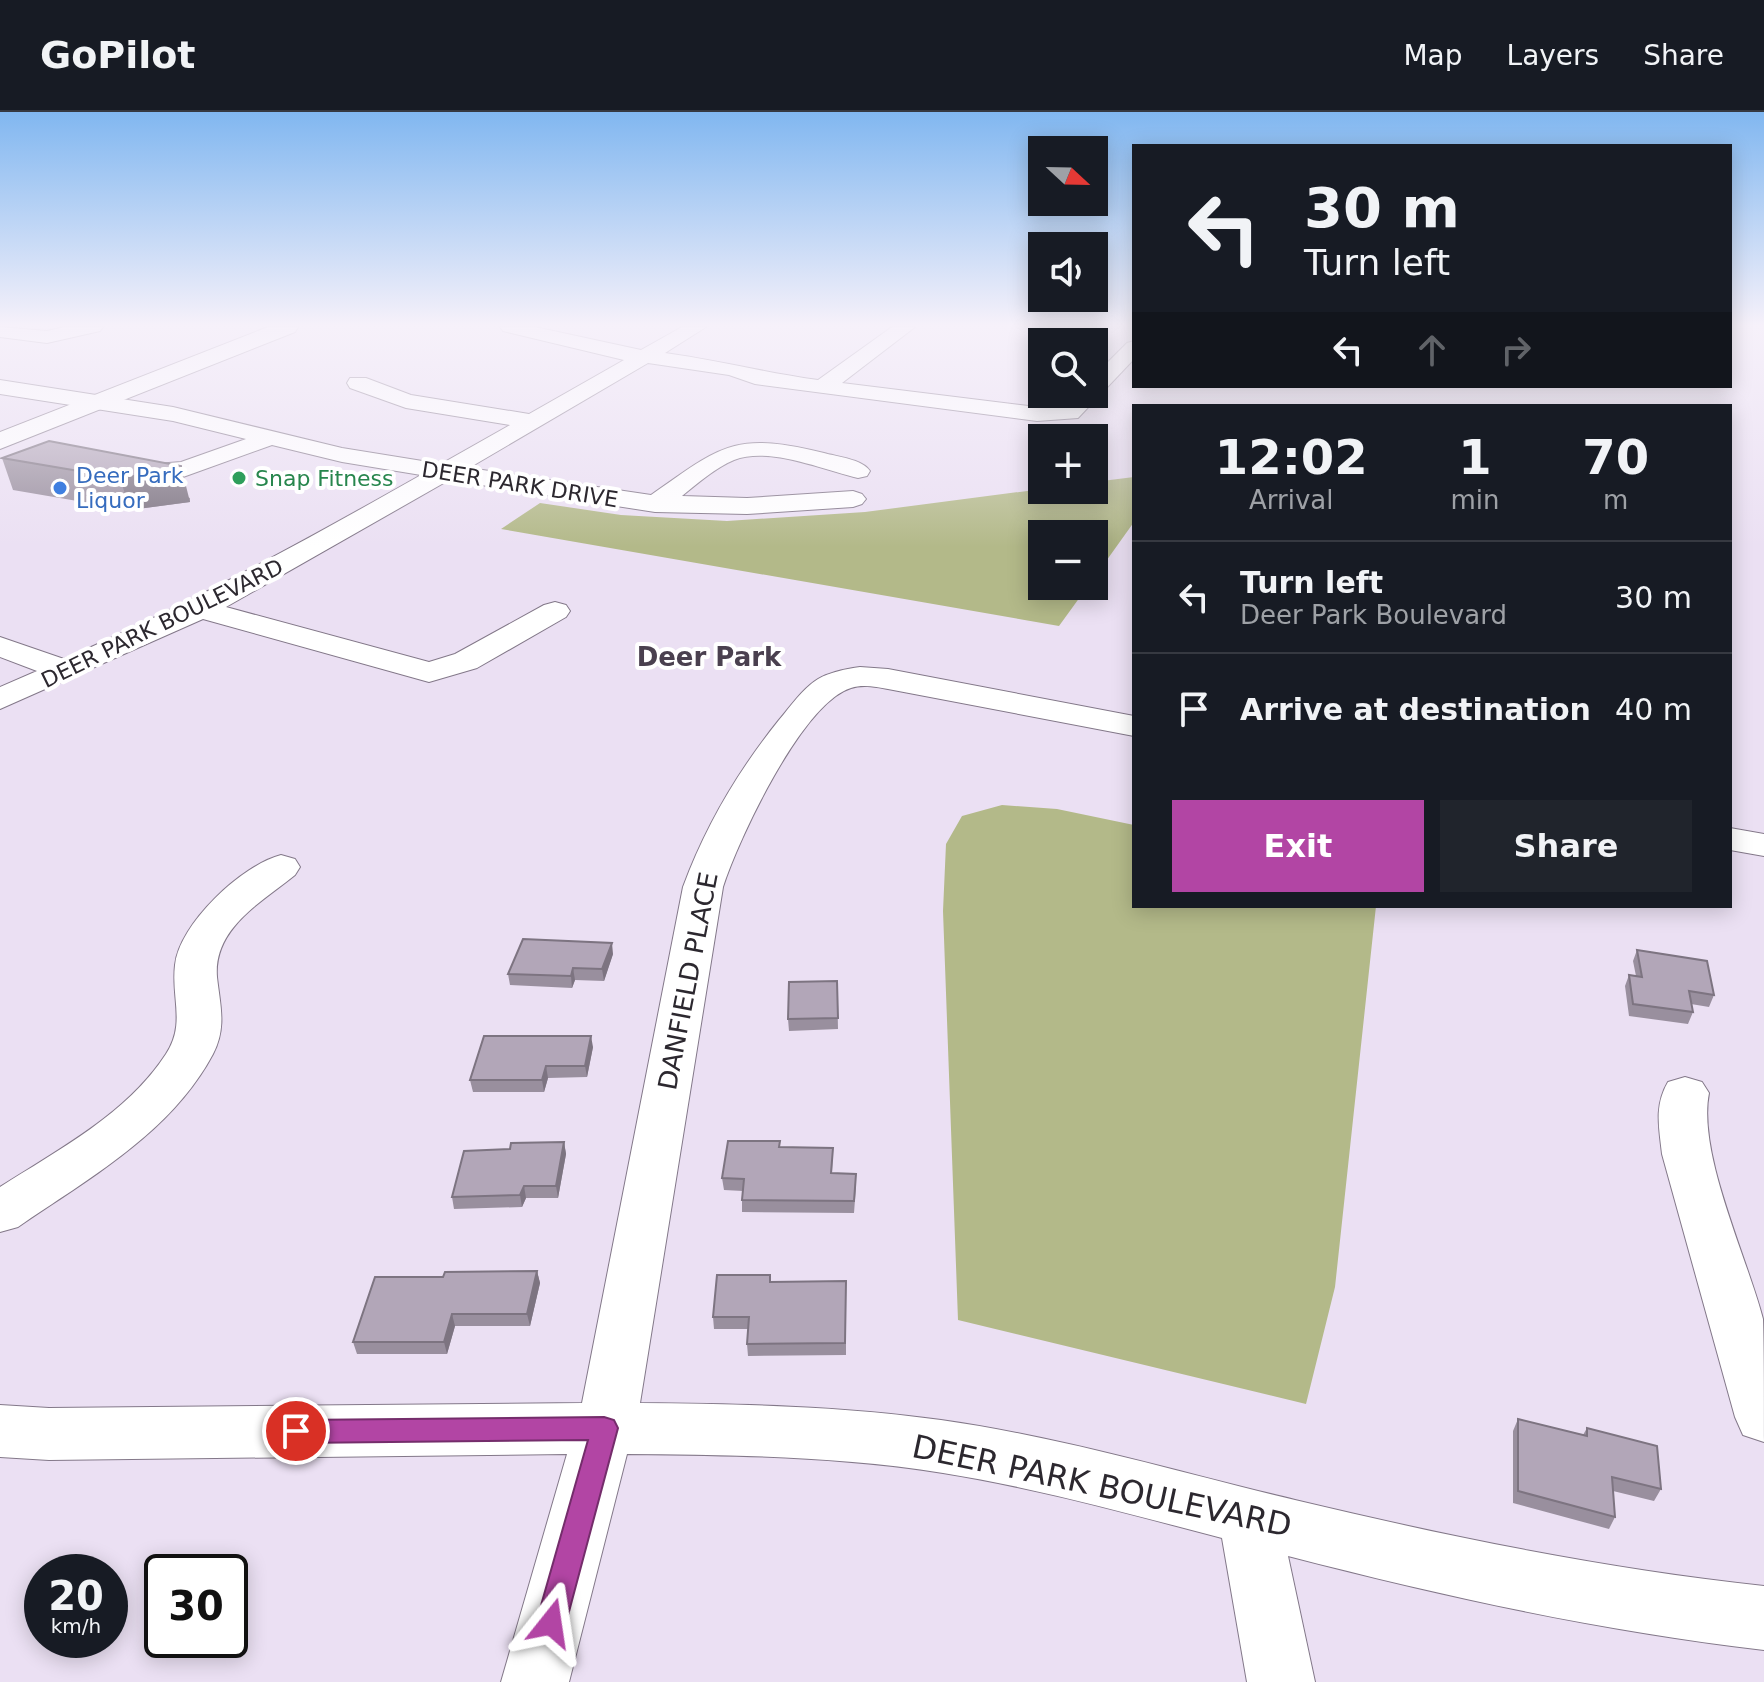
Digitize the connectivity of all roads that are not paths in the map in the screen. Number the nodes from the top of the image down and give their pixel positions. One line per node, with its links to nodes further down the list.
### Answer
1 (85, 400): 8 (main road); 10 (main road)
2 (87, 400): 9 (street, DEER PARK DRIVE)
3 (404, 400): 7 (street)
4 (566, 400): 7 (street, DEER PARK BOULEVARD)
5 (930, 400): 6 (street)
6 (1075, 408)
7 (529, 421): 12 (street, DEER PARK BOULEVARD)
8 (0, 426)
9 (269, 438): 11 (street); 12 (street, DEER PARK DRIVE)
10 (4, 455)
11 (102, 468)
12 (443, 471): 15 (street, DEER PARK DRIVE); 16 (street, DEER PARK BOULEVARD)
13 (858, 471): 15 (street)
14 (853, 499): 15 (street, DEER PARK DRIVE)
15 (655, 504)
16 (201, 609): 17 (street); 19 (street, DEER PARK BOULEVARD)
17 (555, 611)
18 (0, 646): 19 (street)
19 (64, 670): 20 (street, DEER PARK BOULEVARD)
20 (0, 699)
21 (1132, 726): 28 (street, DANFIELD PLACE)
22 (1732, 839): 23 (street)
23 (1764, 845)
24 (281, 867): 26 (street)
25 (1685, 1093): 27 (street)
26 (0, 1213)
27 (1764, 1417)
28 (604, 1428): 29 (street, DEER PARK BOULEVARD); 30 (street, DEER PARK BOULEVARD); 32 (street, DANFIELD PLACE)
29 (0, 1431)
30 (1249, 1517): 31 (street, DEER PARK BOULEVARD); 33 (street)
31 (1764, 1618)
32 (535, 1682)
33 (1281, 1682)

